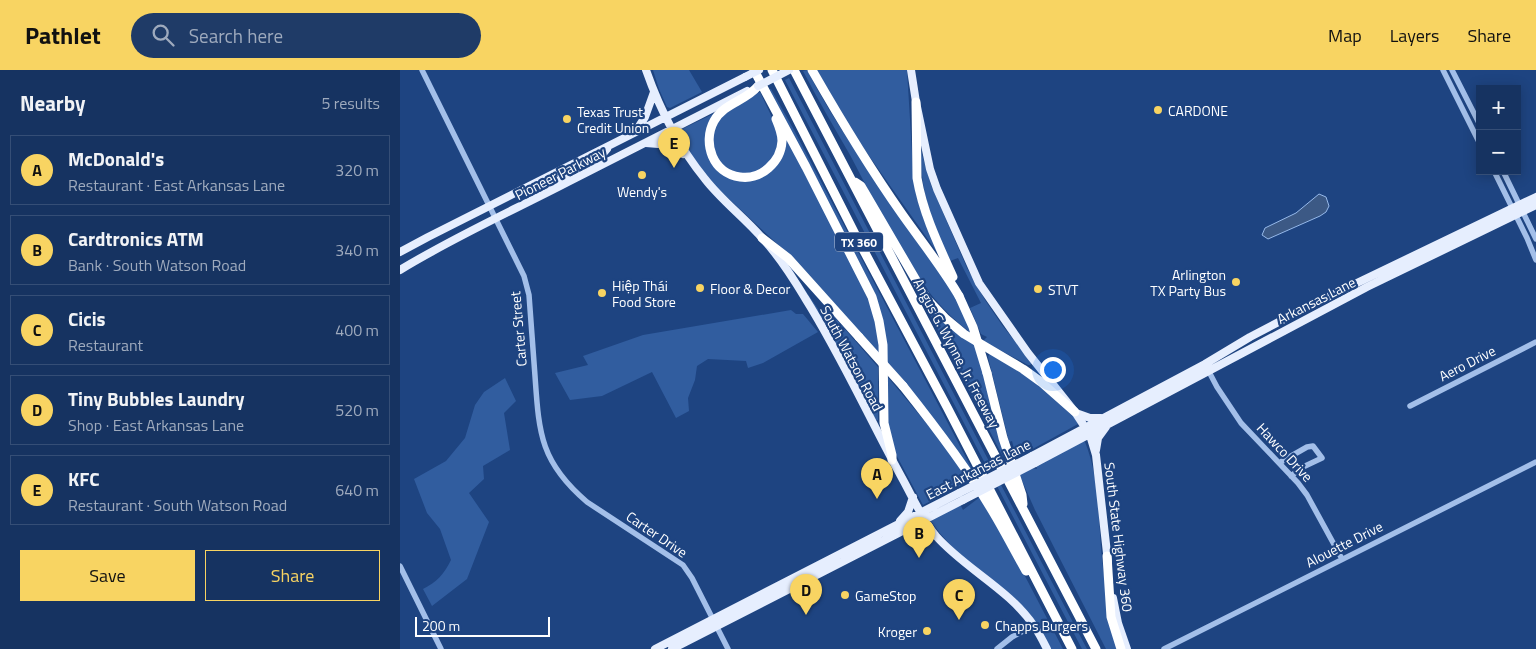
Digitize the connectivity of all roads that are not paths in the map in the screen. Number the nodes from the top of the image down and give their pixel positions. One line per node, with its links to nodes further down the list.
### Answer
1 (422, 70): 30 (street, Carter Street)
2 (646, 70): 13 (main road, South Watson Road)
3 (754, 70): 15 (highway)
4 (759, 70): 17 (main road, Pioneer Parkway, bridge)
5 (772, 70): 61 (highway, TX 360)
6 (789, 70): 12 (main road, Pioneer Parkway, bridge)
7 (794, 70): 26 (highway, Angus G. Wynne, Jr. Freeway / TX 360)
8 (812, 70): 38 (highway)
9 (911, 70): 14 (main road)
10 (1443, 70): 20 (street)
11 (1452, 70): 16 (street)
12 (754, 88): 15 (highway); 18 (main road, Pioneer Parkway)
13 (654, 92): 17 (main road, South Watson Road); 19 (main road)
14 (916, 102): 38 (highway); 43 (main road)
15 (773, 104): 47 (highway)
16 (1476, 117)
17 (665, 118): 18 (main road, South Watson Road); 19 (main road, Pioneer Parkway)
18 (671, 129): 21 (main road, Pioneer Parkway); 23 (main road, South Watson Road)
19 (635, 133): 22 (main road, Pioneer Parkway)
20 (1476, 136)
21 (644, 143): 23 (main road); 27 (main road, Pioneer Parkway)
22 (608, 147): 27 (main road); 30 (main road, Pioneer Parkway)
23 (689, 159): 33 (main road, South Watson Road)
24 (1496, 175): 31 (street)
25 (1505, 175): 31 (street)
26 (851, 179): 43 (highway); 53 (highway, Angus G. Wynne, Jr. Freeway / TX 360)
27 (547, 193): 32 (main road, Pioneer Parkway)
28 (1536, 197): 31 (main road, Arkansas Lane)
29 (1536, 205): 31 (main road, Arkansas Lane)
30 (491, 206): 32 (street, Carter Street); 35 (main road, Pioneer Parkway)
31 (1518, 210): 34 (street); 36 (street); 39 (main road, Arkansas Lane); 41 (main road, Arkansas Lane)
32 (497, 218): 37 (main road, Pioneer Parkway); 51 (street, Carter Street)
33 (762, 238): 47 (main road, South Watson Road); 61 (highway, bridge)
34 (1536, 240)
35 (400, 252)
36 (1536, 260)
37 (400, 270)
38 (959, 296): 53 (highway, bridge)
39 (1309, 306): 41 (main road, East Arkansas Lane)
40 (1536, 342): 42 (street, Aero Drive)
41 (1207, 367): 44 (main road, East Arkansas Lane); 49 (street, Hawco Drive)
42 (1410, 406)
43 (1076, 412): 44 (main road); 45 (main road)
44 (1110, 418): 45 (main road, East Arkansas Lane); 46 (main road)
45 (1088, 431): 46 (main road, South State Highway 360); 54 (main road, East Arkansas Lane, bridge)
46 (1096, 454): 58 (main road, South State Highway 360)
47 (892, 460): 52 (main road, South Watson Road)
48 (1536, 462): 59 (street, Alouette Drive)
49 (1279, 463): 50 (street, Hawco Drive); 50 (street)
50 (1291, 476): 59 (street, Hawco Drive)
51 (567, 483): 62 (street, Carter Drive)
52 (912, 497): 54 (main road, South Watson Road); 55 (main road)
53 (1023, 510): 71 (highway, Angus G. Wynne, Jr. Freeway / TX 360)
54 (924, 516): 55 (main road, East Arkansas Lane); 56 (main road, East Arkansas Lane); 57 (main road, South Watson Road)
55 (893, 527): 62 (main road, East Arkansas Lane)
56 (901, 532): 57 (main road); 62 (main road, East Arkansas Lane)
57 (935, 535): 63 (main road, South Watson Road)
58 (1107, 556): 72 (highway); 73 (main road, South State Highway 360)
59 (1342, 559): 74 (street, Alouette Drive)
60 (400, 566): 64 (street)
61 (1040, 586): 70 (highway, TX 360)
62 (715, 623): 65 (main road, East Arkansas Lane); 66 (main road, East Arkansas Lane); 67 (street, Carter Drive)
63 (1034, 625): 68 (street); 69 (main road, South Watson Road)
64 (441, 649)
65 (655, 649)
66 (672, 649)
67 (728, 649)
68 (997, 649)
69 (1047, 649)
70 (1072, 649)
71 (1096, 649)
72 (1121, 649)
73 (1127, 649)
74 (1164, 649)

